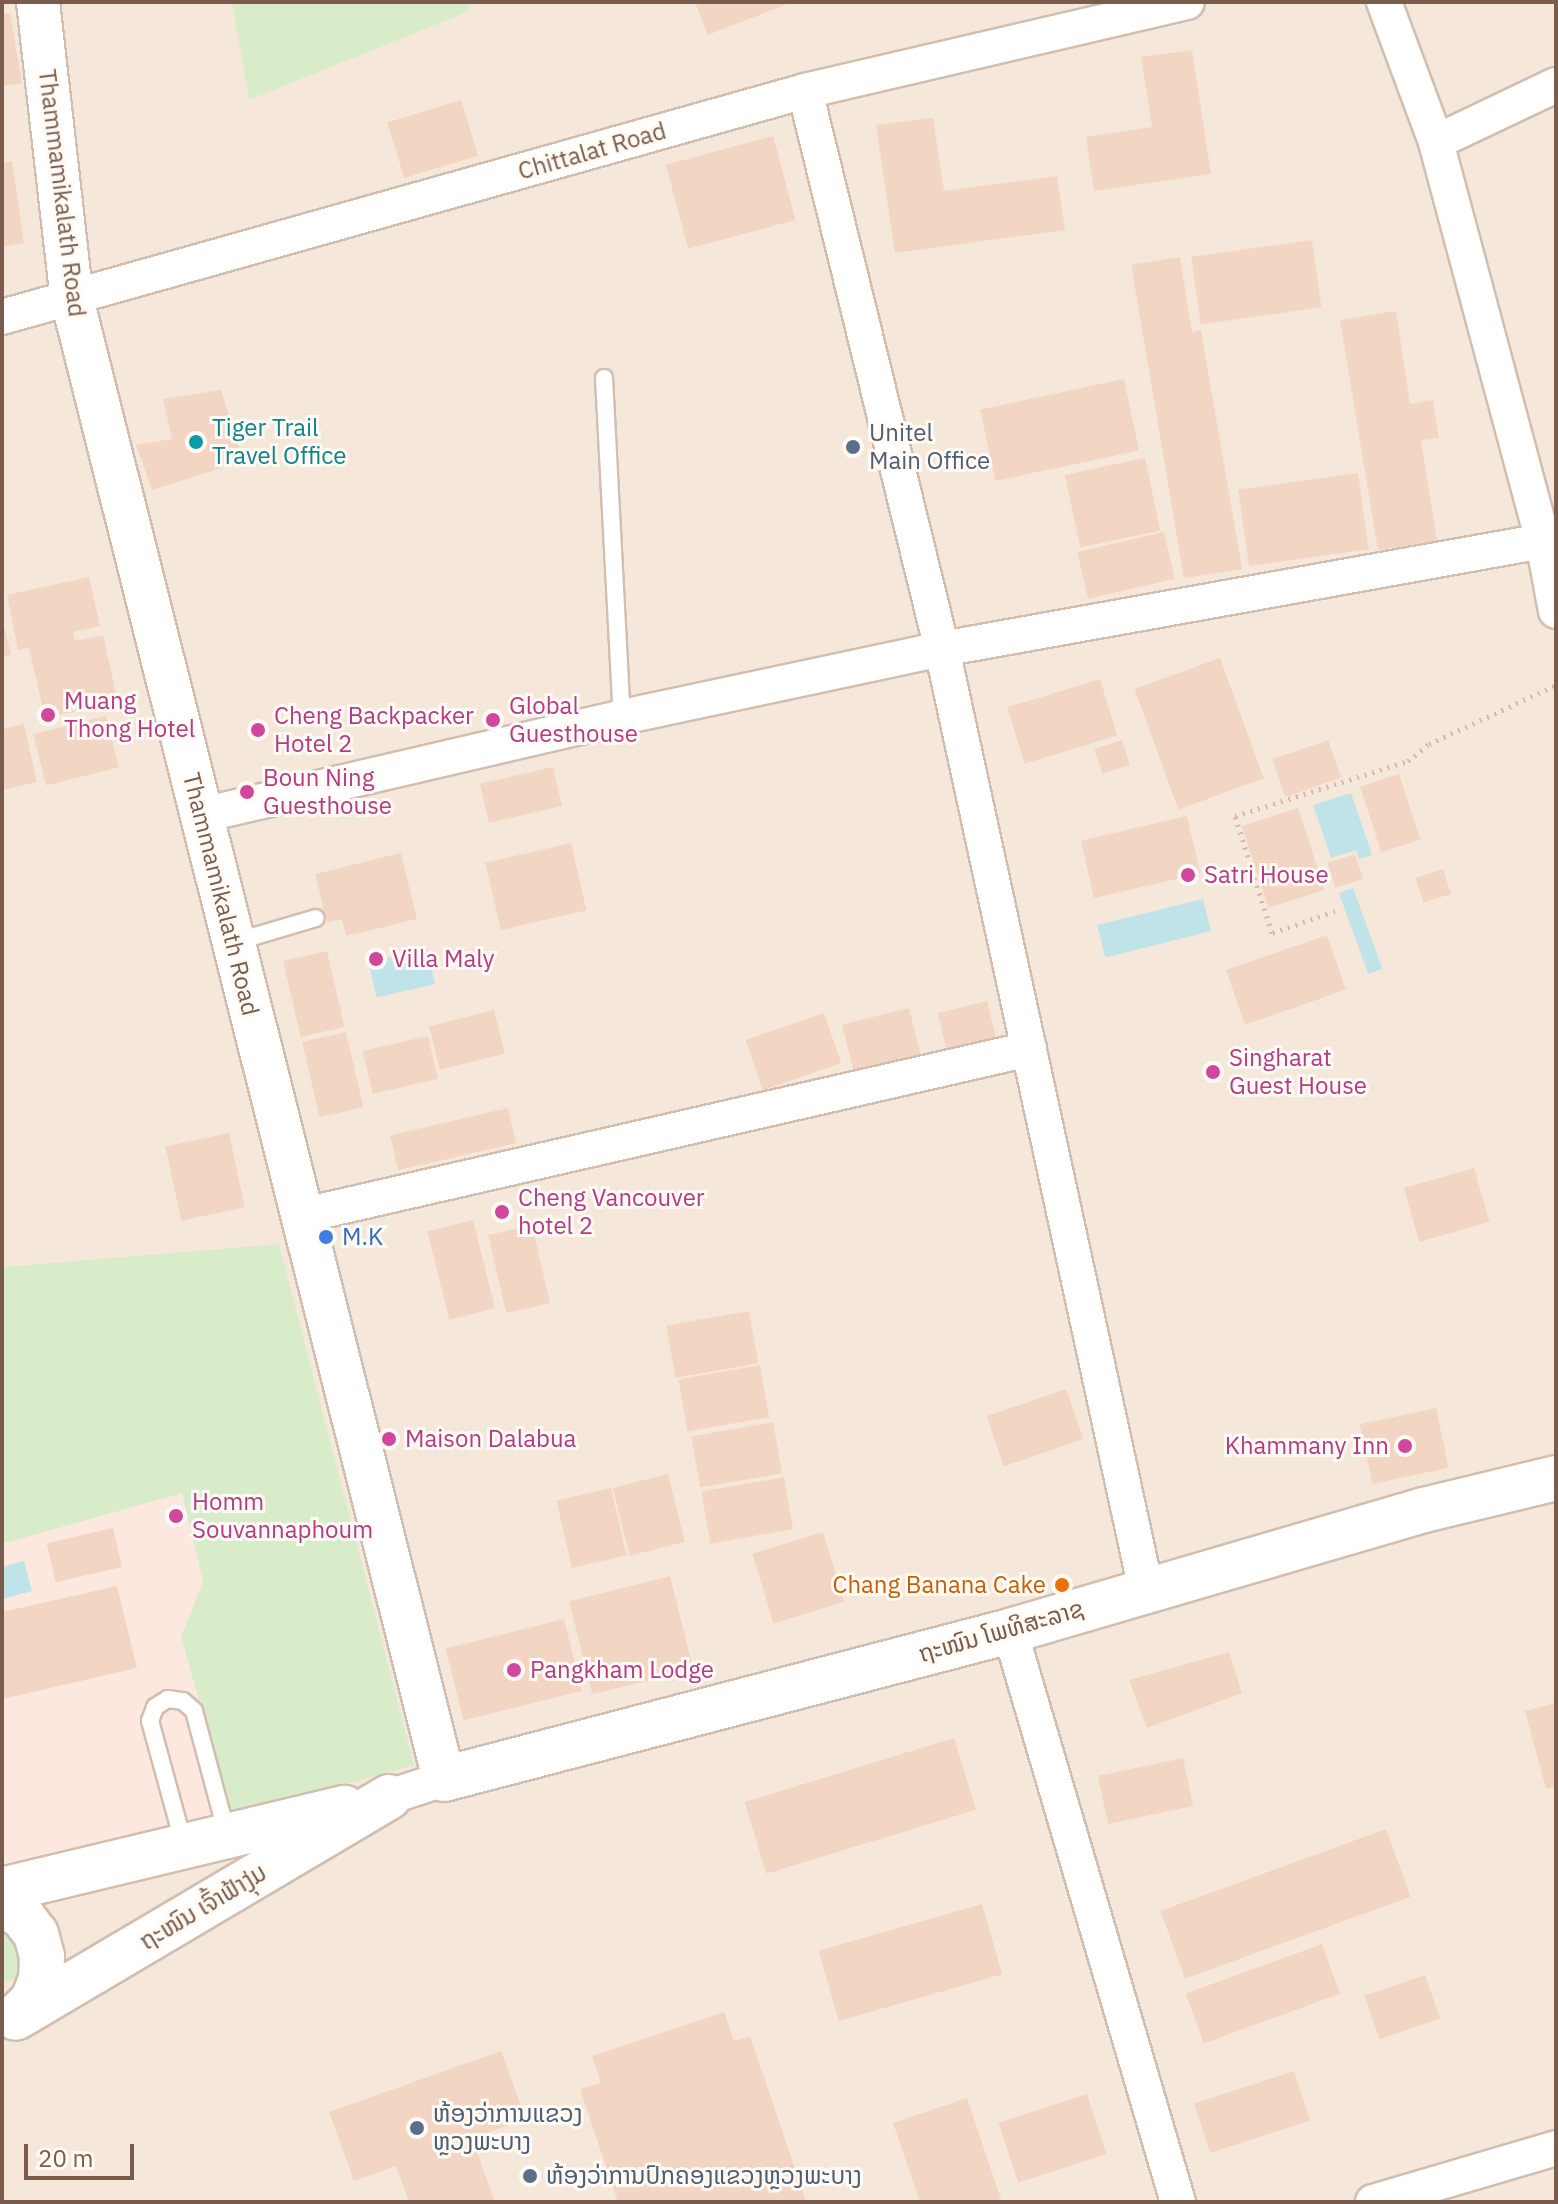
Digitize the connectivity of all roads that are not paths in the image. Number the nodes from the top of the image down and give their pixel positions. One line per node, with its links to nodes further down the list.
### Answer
1 (38, 2): 7 (street, Thammamikalath Road)
2 (1187, 2): 5 (street, Chittalat Road)
3 (1384, 2): 6 (street)
4 (1556, 85): 6 (street)
5 (805, 91): 7 (street, Chittalat Road); 12 (street)
6 (1436, 142): 10 (street)
7 (72, 299): 8 (street, Chittalat Road); 14 (street, Thammamikalath Road)
8 (2, 317)
9 (604, 378): 13 (lane)
10 (1549, 539): 11 (street); 12 (street)
11 (1556, 611)
12 (942, 649): 13 (street); 17 (street)
13 (622, 717): 14 (street)
14 (202, 815): 16 (street, Thammamikalath Road)
15 (316, 918): 16 (lane)
16 (233, 943): 18 (street, Thammamikalath Road)
17 (1029, 1049): 18 (street); 20 (street)
18 (300, 1216): 22 (street, Thammamikalath Road)
19 (1556, 1478): 20 (main road, ຖະໜົນ ໂພທິສະລາຊ)
20 (1146, 1589): 21 (main road, ຖະໜົນ ໂພທິສະລາຊ)
21 (1010, 1631): 22 (main road, ຖະໜົນ ໂພທິສະລາຊ); 30 (street)
22 (444, 1779): 23 (street, ຖະໜົນ ເຈົ້າຟ້າງຸ່ມ)
23 (389, 1797): 24 (main road, ຖະໜົນ ເຈົ້າຟ້າງຸ່ມ); 28 (main road, ຖະໜົນ ເຈົ້າຟ້າງຸ່ມ)
24 (227, 1836): 25 (main road, ຖະໜົນ ເຈົ້າຟ້າງຸ່ມ); 25 (lane)
25 (184, 1846): 26 (main road, ຖະໜົນ ເຈົ້າຟ້າງຸ່ມ)
26 (2, 1890)
27 (2, 1903): 28 (main road, ຖະໜົນ ເຈົ້າຟ້າງຸ່ມ)
28 (10, 2020)
29 (1556, 2148): 31 (street)
30 (1178, 2202)
31 (1373, 2202)

